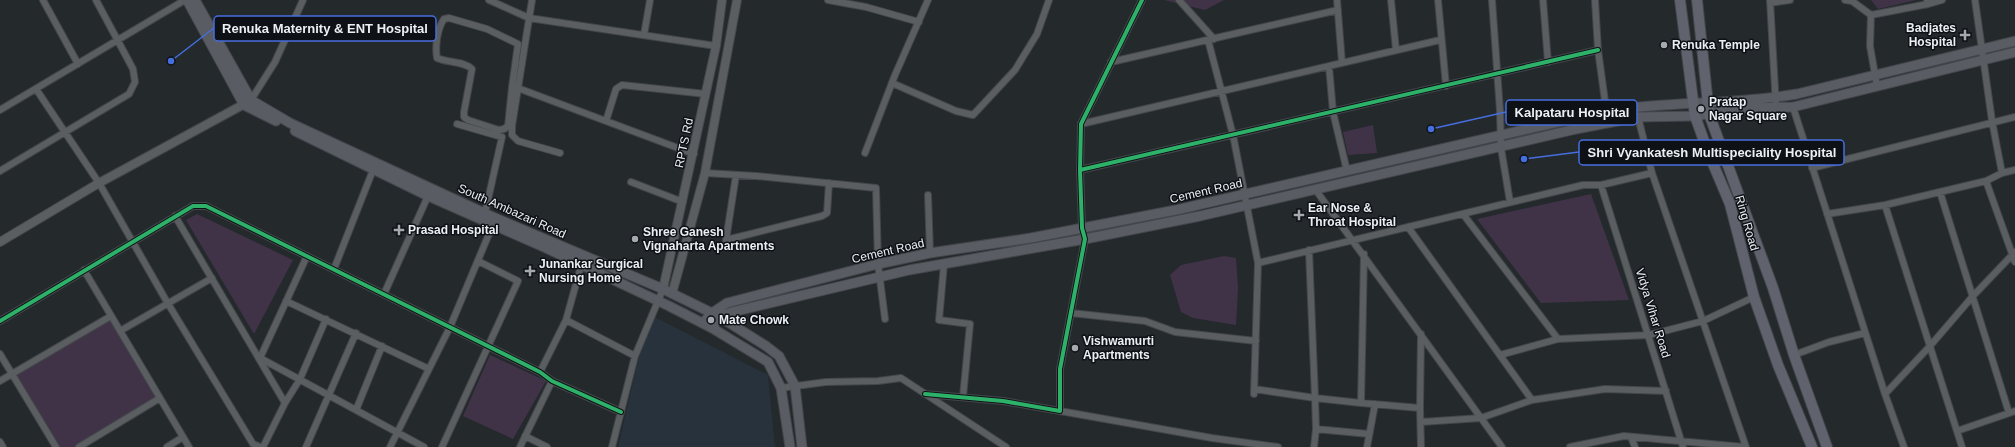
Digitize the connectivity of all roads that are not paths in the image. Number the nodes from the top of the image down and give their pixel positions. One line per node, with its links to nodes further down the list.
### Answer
1 (43, 0): 49 (street)
2 (96, 0): 38 (street)
3 (186, 0): 38 (street); 61 (main road)
4 (195, 0): 61 (main road)
5 (304, 0): 61 (street)
6 (489, 0): 32 (street)
7 (532, 0): 32 (street)
8 (650, 0): 34 (street)
9 (722, 0): 39 (street, RPTS Rd)
10 (737, 0): 90 (street)
11 (828, 0): 33 (street)
12 (928, 0): 33 (street)
13 (1049, 0): 53 (street)
14 (1142, 0): 46 (street)
15 (1179, 0): 35 (street)
16 (1337, 0): 30 (street)
17 (1391, 0): 41 (street)
18 (1438, 0): 36 (street)
19 (1492, 0): 51 (street)
20 (1543, 0): 47 (street)
21 (1595, 0): 42 (street)
22 (1680, 0): 62 (main road, Ring Road)
23 (1697, 0): 63 (main road, Ring Road)
24 (1790, 0): 28 (street)
25 (1845, 0): 31 (street)
26 (1942, 0): 29 (street)
27 (1975, 0): 40 (street)
28 (1770, 2): 60 (street)
29 (1927, 2): 31 (street)
30 (1338, 10): 35 (street); 48 (street)
31 (1871, 15): 52 (street)
32 (529, 18): 34 (street); 43 (street)
33 (919, 22): 53 (street)
34 (644, 35): 39 (street)
35 (1211, 39): 46 (street); 58 (street)
36 (1440, 40): 41 (street); 54 (street)
37 (2015, 40): 40 (main road)
38 (117, 41): 49 (street); 77 (street)
39 (716, 46): 59 (street, RPTS Rd)
40 (1982, 49): 45 (street); 52 (main road)
41 (1396, 50): 48 (street)
42 (1598, 50): 47 (street); 66 (street)
43 (520, 51): 56 (street); 56 (street)
44 (2015, 52): 45 (main road)
45 (1983, 60): 55 (main road); 73 (street)
46 (1111, 62): 76 (street)
47 (1548, 62): 51 (street)
48 (1342, 63): 50 (street)
49 (78, 64): 57 (street)
50 (1329, 66): 58 (street); 67 (street)
51 (1497, 74): 54 (street); 79 (street)
52 (1875, 75): 55 (street); 60 (main road)
53 (892, 83): 82 (street)
54 (1446, 86): 67 (street)
55 (1877, 86): 64 (main road)
56 (515, 87): 72 (street); 81 (street)
57 (36, 89): 65 (street); 77 (street)
58 (1220, 92): 76 (street); 78 (street)
59 (706, 94): 72 (street); 83 (street, RPTS Rd)
60 (1776, 102): 63 (main road, Cement Road); 64 (main road); 68 (main road, Cement Road)
61 (247, 103): 85 (main road, South Ambazari Road); 97 (street); 108 (main road, South Ambazari Road)
62 (1693, 103): 63 (main road, Cement Road); 66 (main road, Cement Road); 69 (main road, Ring Road)
63 (1708, 103): 68 (main road, Ring Road)
64 (1793, 106): 84 (street)
65 (1, 108)
66 (1606, 111): 74 (street); 79 (main road, Cement Road)
67 (1333, 112): 78 (street); 89 (street)
68 (1710, 114): 69 (main road, Cement Road); 165 (main road, Ring Road)
69 (1695, 116): 70 (main road, Cement Road); 137 (main road, Ring Road)
70 (1638, 117): 74 (main road, Cement Road); 91 (street)
71 (2015, 117): 73 (street)
72 (606, 121): 83 (street)
73 (1992, 121): 84 (street); 92 (street)
74 (1608, 123): 80 (main road, Cement Road)
75 (457, 124): 108 (street)
76 (1081, 124): 86 (street)
77 (65, 132): 88 (street); 97 (street)
78 (1234, 135): 86 (street); 101 (street)
79 (1500, 135): 80 (street); 89 (main road, Cement Road)
80 (1501, 148): 99 (main road, Cement Road); 105 (street)
81 (560, 153)
82 (865, 153)
83 (694, 154): 104 (street, RPTS Rd)
84 (1812, 168): 110 (street)
85 (373, 170): 103 (main road, South Ambazari Road); 130 (street)
86 (1080, 170): 114 (street)
87 (2015, 170): 92 (street)
88 (0, 171)
89 (1347, 171): 101 (main road, Cement Road)
90 (705, 173): 93 (street); 134 (street)
91 (1652, 173): 98 (street); 148 (street)
92 (2002, 173): 94 (street)
93 (736, 175): 96 (street); 96 (street)
94 (1986, 181): 100 (street); 121 (street)
95 (632, 182): 104 (street)
96 (829, 183): 127 (street)
97 (99, 184): 117 (street); 118 (street)
98 (1602, 185): 105 (street); 157 (street, Vidya Vihar Road)
99 (1315, 189): 106 (main road, Cement Road); 116 (street)
100 (1940, 192): 107 (street); 136 (street)
101 (1245, 194): 106 (street); 114 (main road, Cement Road)
102 (928, 195): 120 (street)
103 (428, 196): 112 (main road, South Ambazari Road); 135 (street)
104 (683, 202): 134 (street, RPTS Rd)
105 (1510, 202): 109 (street)
106 (1247, 205): 115 (main road, Cement Road); 126 (street)
107 (1886, 205): 110 (street); 162 (street)
108 (485, 213): 112 (main road, South Ambazari Road)
109 (1463, 214): 113 (street); 158 (street)
110 (1827, 214): 155 (street)
111 (175, 216): 117 (street); 123 (street); 133 (street)
112 (494, 222): 124 (street); 129 (main road, South Ambazari Road); 134 (main road, South Ambazari Road)
113 (1408, 227): 116 (street); 164 (street)
114 (1082, 228): 115 (street); 120 (main road, Cement Road)
115 (1085, 239): 128 (main road, Cement Road); 142 (street)
116 (1353, 240): 119 (street); 122 (street)
117 (132, 241): 131 (street); 139 (street)
118 (0, 242)
119 (1309, 250): 126 (street); 182 (street)
120 (930, 253): 127 (main road, Cement Road)
121 (2014, 253): 125 (street); 136 (street)
122 (1364, 254): 156 (street); 185 (street)
123 (308, 256): 130 (street); 138 (street)
124 (478, 261): 151 (street); 161 (street)
125 (2015, 262)
126 (1258, 263): 159 (street)
127 (878, 264): 132 (street); 141 (main road, Cement Road)
128 (944, 264): 132 (main road, Cement Road); 181 (street)
129 (582, 266): 140 (main road, South Ambazari Road); 147 (street)
130 (334, 269): 135 (street)
131 (84, 270): 143 (street); 149 (street)
132 (880, 277): 144 (main road, Cement Road); 146 (street)
133 (212, 278): 139 (street); 167 (street)
134 (668, 292): 140 (street); 141 (main road, South Ambazari Road)
135 (384, 294): 151 (street)
136 (1973, 296): 162 (street); 191 (street)
137 (1754, 297): 148 (street); 227 (main road, Ring Road)
138 (286, 301): 145 (street); 167 (street)
139 (167, 302): 153 (street); 208 (street)
140 (658, 302): 150 (main road, South Ambazari Road); 166 (street)
141 (712, 313): 144 (main road, South Ambazari Road); 150 (main road, Cement Road)
142 (1071, 313): 159 (street); 189 (street)
143 (112, 316): 153 (street); 170 (street)
144 (720, 317): 152 (main road); 174 (main road, South Ambazari Road)
145 (326, 319): 154 (street); 171 (street)
146 (885, 319)
147 (566, 320): 166 (street); 169 (street)
148 (1703, 320): 157 (street); 226 (street)
149 (0, 322)
150 (703, 323): 152 (main road, South Ambazari Road)
151 (450, 327): 161 (street); 168 (street)
152 (712, 328): 175 (main road, South Ambazari Road)
153 (120, 331): 180 (street)
154 (356, 333): 160 (street); 179 (street)
155 (1866, 333): 165 (street); 178 (street)
156 (1421, 334): 187 (street); 192 (street)
157 (1649, 335): 158 (street); 176 (street, Vidya Vihar Road)
158 (1558, 340): 164 (street)
159 (1256, 341): 182 (street)
160 (382, 346): 168 (street); 188 (street)
161 (489, 346): 169 (street); 212 (street)
162 (1930, 346): 178 (street); 195 (street)
163 (0, 354): 170 (street)
164 (1500, 355): 183 (street)
165 (1794, 355): 228 (main road, Ring Road)
166 (635, 356): 190 (street)
167 (260, 358): 171 (street); 184 (street)
168 (429, 369): 196 (street)
169 (540, 372): 173 (street)
170 (12, 374): 172 (street); 204 (street)
171 (300, 379): 179 (street); 184 (street)
172 (0, 381)
173 (552, 381): 190 (street); 198 (street)
174 (795, 386): 175 (street); 177 (street); 217 (main road, South Ambazari Road)
175 (781, 388): 216 (main road, South Ambazari Road)
176 (1666, 391): 183 (street); 202 (street, Vidya Vihar Road)
177 (925, 394): 181 (street); 218 (street)
178 (1885, 394): 229 (street)
179 (329, 396): 188 (street); 209 (street)
180 (160, 398): 199 (street); 205 (street)
181 (963, 398): 189 (street)
182 (1316, 398): 185 (street); 194 (street)
183 (1532, 400): 192 (street)
184 (285, 403): 208 (street)
185 (1361, 403): 186 (street)
186 (1375, 404): 187 (street); 197 (street)
187 (1420, 408): 193 (street)
188 (356, 410): 196 (street)
189 (1060, 411): 219 (street)
190 (621, 412): 215 (street)
191 (2012, 412): 195 (street)
192 (1481, 418): 193 (street); 223 (street)
193 (1421, 422): 222 (street)
194 (1316, 429): 197 (street); 220 (street)
195 (1957, 431): 230 (street)
196 (397, 434): 210 (street); 211 (street)
197 (1369, 434): 221 (street)
198 (525, 436): 213 (street); 214 (street)
199 (183, 437): 206 (street); 207 (street)
200 (1631, 437): 202 (street); 224 (street); 225 (street)
201 (0, 442): 203 (street)
202 (1682, 444): 226 (street)
203 (3, 447)
204 (56, 447)
205 (79, 447)
206 (167, 447)
207 (189, 447)
208 (262, 447)
209 (306, 447)
210 (390, 447)
211 (424, 447)
212 (442, 447)
213 (520, 447)
214 (547, 447)
215 (612, 447)
216 (790, 447)
217 (802, 447)
218 (1006, 447)
219 (1278, 447)
220 (1314, 447)
221 (1367, 447)
222 (1421, 447)
223 (1502, 447)
224 (1570, 447)
225 (1635, 447)
226 (1745, 447)
227 (1812, 447)
228 (1827, 447)
229 (1904, 447)
230 (1962, 447)

